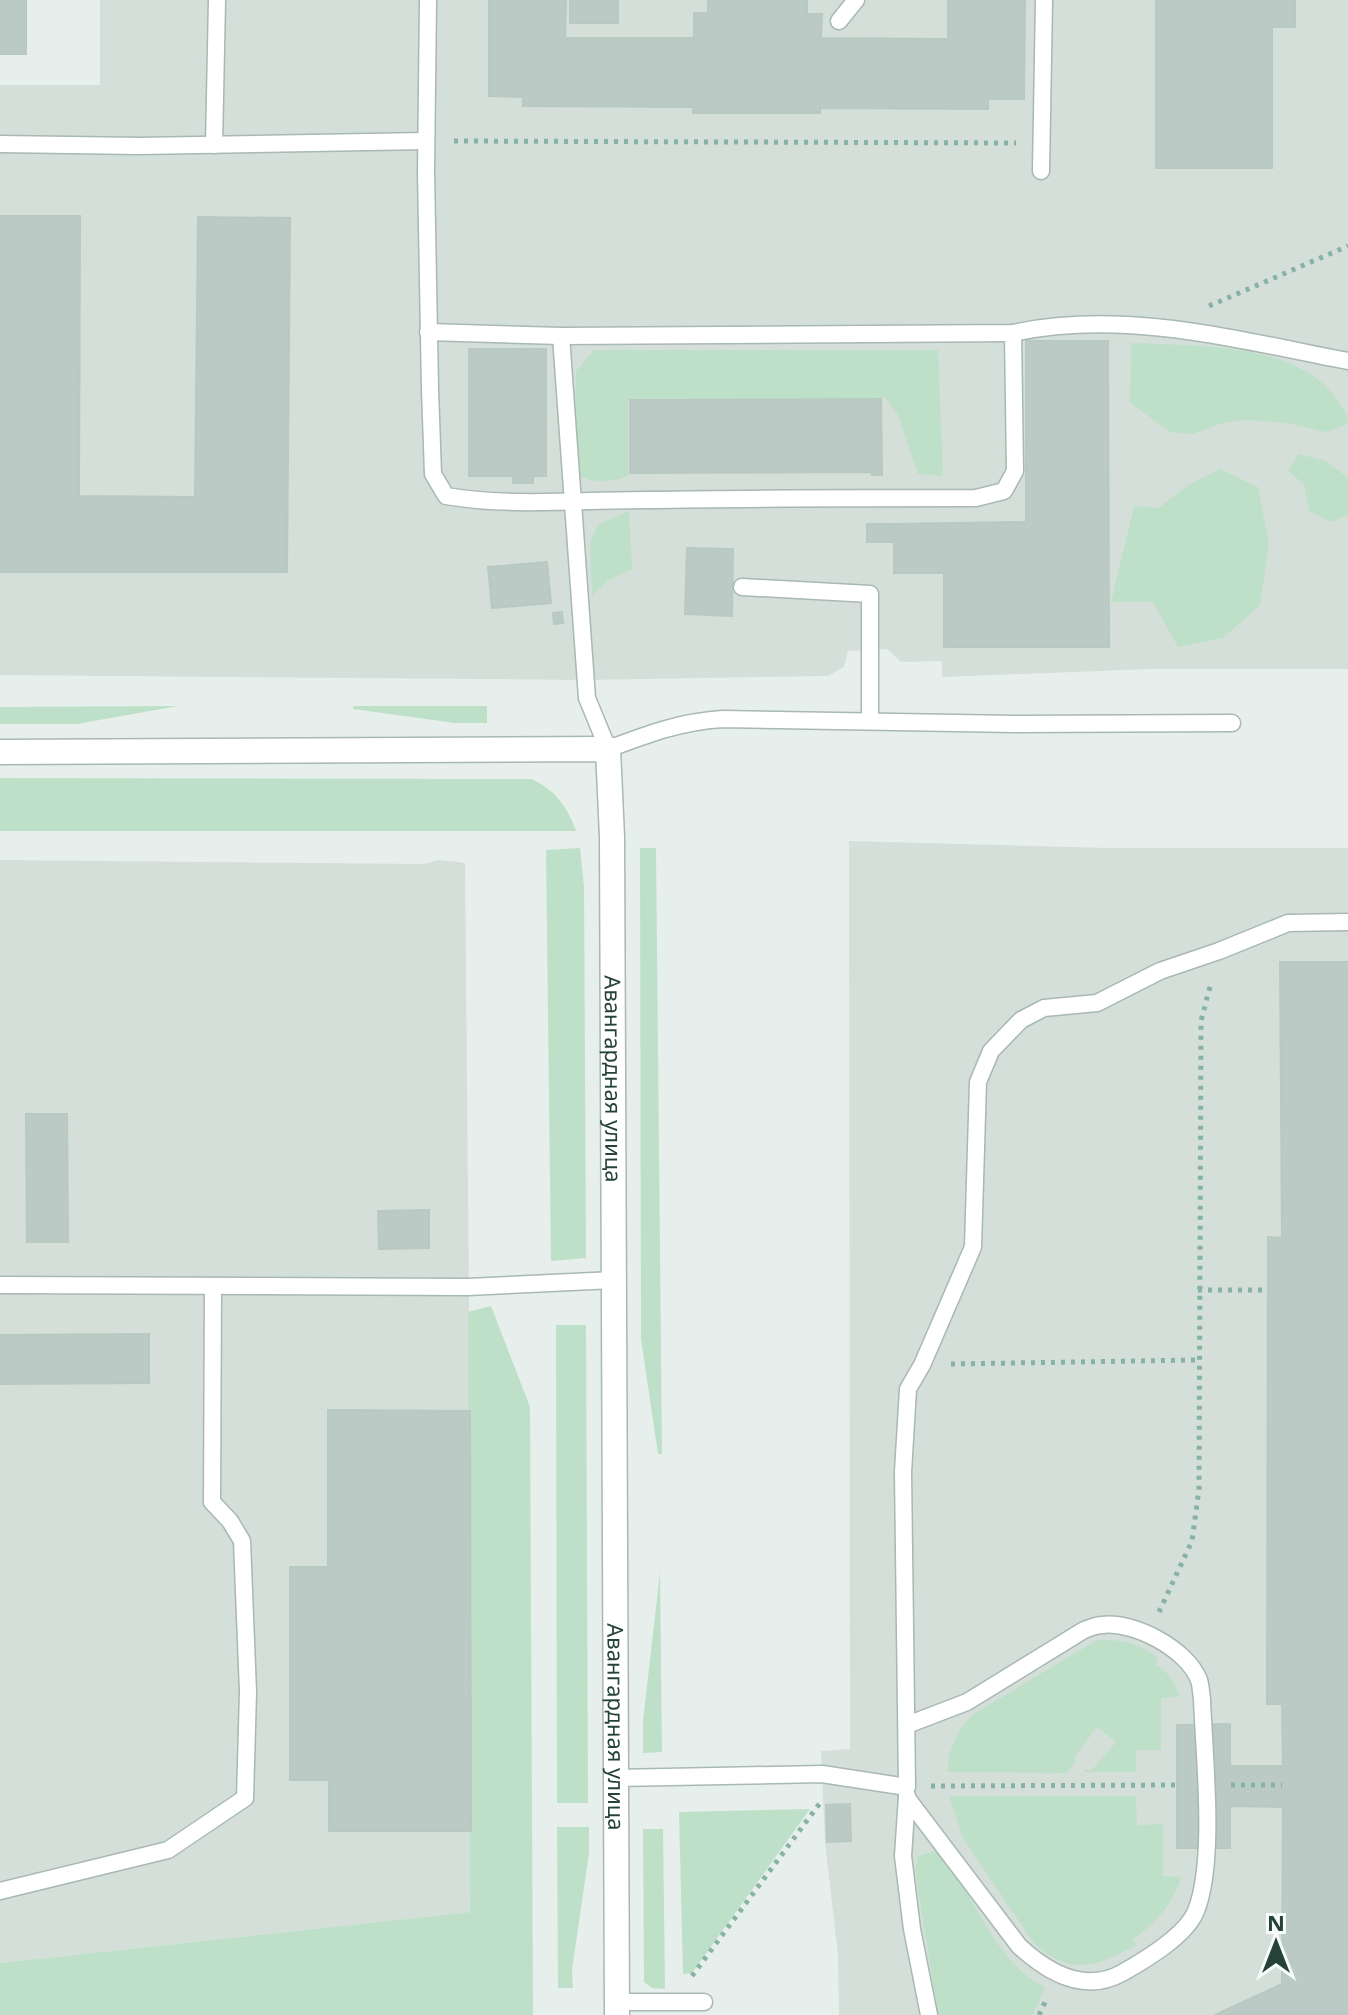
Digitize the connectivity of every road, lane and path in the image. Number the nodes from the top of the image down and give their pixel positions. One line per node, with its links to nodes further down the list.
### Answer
1 (217, 0): 9 (lane)
2 (428, 0): 6 (lane)
3 (856, 0): 5 (lane)
4 (1044, 0): 7 (lane)
5 (839, 21)
6 (426, 141): 7 (path); 9 (lane); 13 (lane)
7 (1041, 143): 10 (lane)
8 (0, 144): 9 (lane)
9 (214, 145)
10 (1041, 171)
11 (1348, 246): 12 (path)
12 (1165, 327): 14 (lane); 16 (lane)
13 (428, 332): 15 (lane); 17 (lane)
14 (1013, 333): 15 (lane); 17 (lane)
15 (561, 336): 17 (lane)
16 (1348, 361)
17 (571, 503): 21 (lane)
18 (742, 587): 19 (lane)
19 (870, 721): 20 (lane); 21 (lane)
20 (1232, 723)
21 (608, 749): 22 (street); 25 (street, Авангардная улица)
22 (0, 752)
23 (1348, 922): 24 (lane)
24 (1219, 951): 28 (path); 31 (lane)
25 (614, 1280): 27 (lane); 34 (street, Авангардная улица)
26 (0, 1285): 27 (lane)
27 (213, 1286): 41 (lane)
28 (1198, 1290): 29 (path); 30 (path)
29 (1264, 1290)
30 (1198, 1360): 31 (path); 32 (path)
31 (922, 1365): 33 (lane)
32 (1147, 1634): 33 (lane); 39 (lane)
33 (907, 1725): 39 (lane)
34 (616, 1778): 39 (lane); 45 (street, Авангардная улица)
35 (1176, 1785): 38 (path)
36 (1230, 1785): 37 (path)
37 (1282, 1785)
38 (957, 1786)
39 (907, 1792): 46 (lane)
40 (805, 1803): 43 (path)
41 (0, 1891)
42 (1050, 1990): 47 (path)
43 (673, 2002): 44 (lane); 45 (lane)
44 (704, 2002)
45 (617, 2008)
46 (929, 2015)
47 (1039, 2015)

